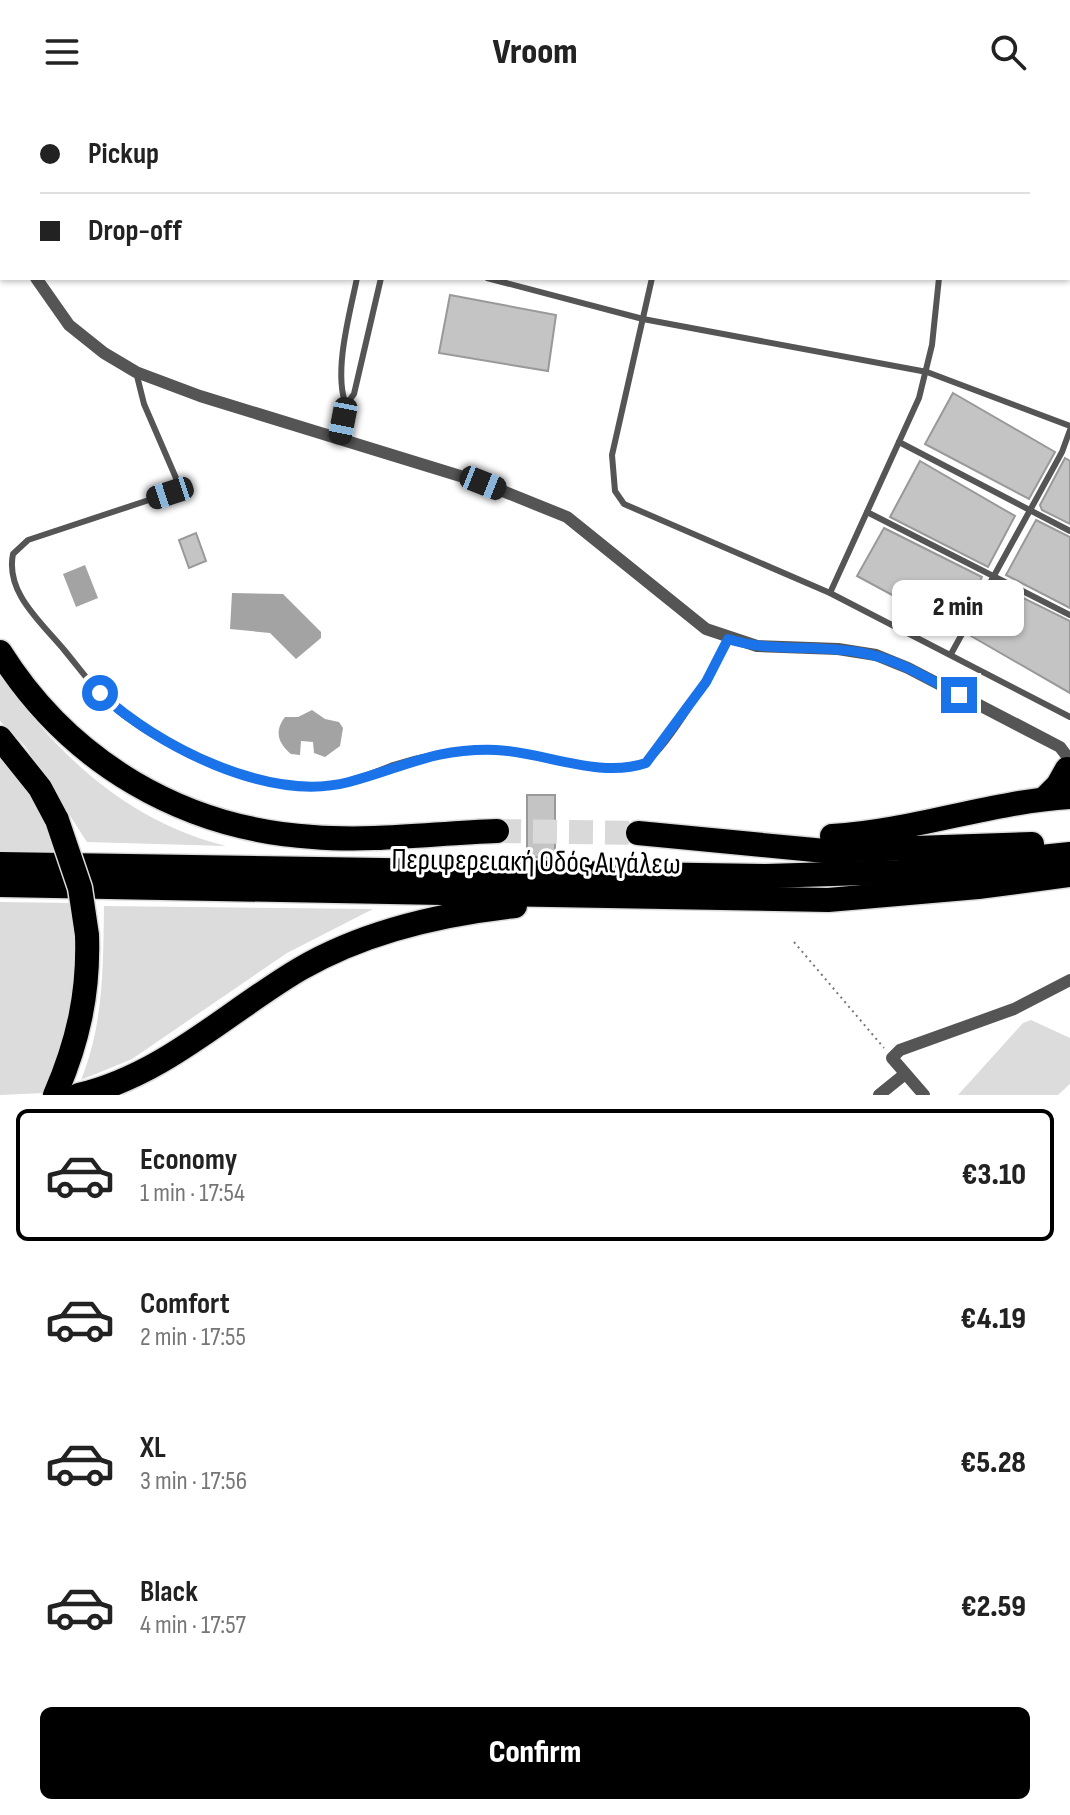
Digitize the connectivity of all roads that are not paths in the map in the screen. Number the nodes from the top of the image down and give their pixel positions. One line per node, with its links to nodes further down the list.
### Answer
1 (37, 280): 8 (street)
2 (357, 280): 10 (lane)
3 (381, 280): 10 (lane)
4 (495, 280): 7 (lane)
5 (652, 280): 7 (lane)
6 (939, 280): 9 (lane)
7 (643, 319): 9 (lane); 18 (lane)
8 (136, 372): 12 (street); 20 (lane)
9 (927, 372): 11 (lane); 13 (lane)
10 (346, 405): 12 (lane)
11 (1070, 428): 14 (lane)
12 (340, 437): 20 (street)
13 (899, 442): 14 (lane); 15 (lane)
14 (1030, 509): 16 (lane); 17 (lane)
15 (867, 512): 17 (lane); 18 (lane)
16 (1070, 531)
17 (994, 575): 19 (lane); 22 (lane)
18 (830, 593): 22 (lane)
19 (1070, 615)
20 (728, 639): 25 (street)
21 (0, 652): 28 (highway)
22 (951, 654): 23 (lane)
23 (1070, 717)
24 (0, 738): 41 (highway, bridge)
25 (1067, 764): 27 (highway)
26 (1070, 797): 27 (highway)
27 (1044, 799): 30 (highway)
28 (497, 831)
29 (638, 833): 30 (highway)
30 (676, 836): 31 (highway)
31 (1070, 840)
32 (1070, 854): 33 (highway, Περιφερειακή Οδός Αιγάλεω)
33 (0, 864)
34 (1070, 875): 37 (highway, Περιφερειακή Οδός Αιγάλεω)
35 (0, 885): 38 (highway, Περιφερειακή Οδός Αιγάλεω)
36 (1070, 885): 37 (highway)
37 (906, 892): 38 (highway, Περιφερειακή Οδός Αιγάλεω)
38 (687, 896): 42 (highway)
39 (1070, 980): 40 (street)
40 (905, 1074): 43 (street); 44 (street)
41 (55, 1095)
42 (79, 1095)
43 (879, 1095)
44 (924, 1095)

